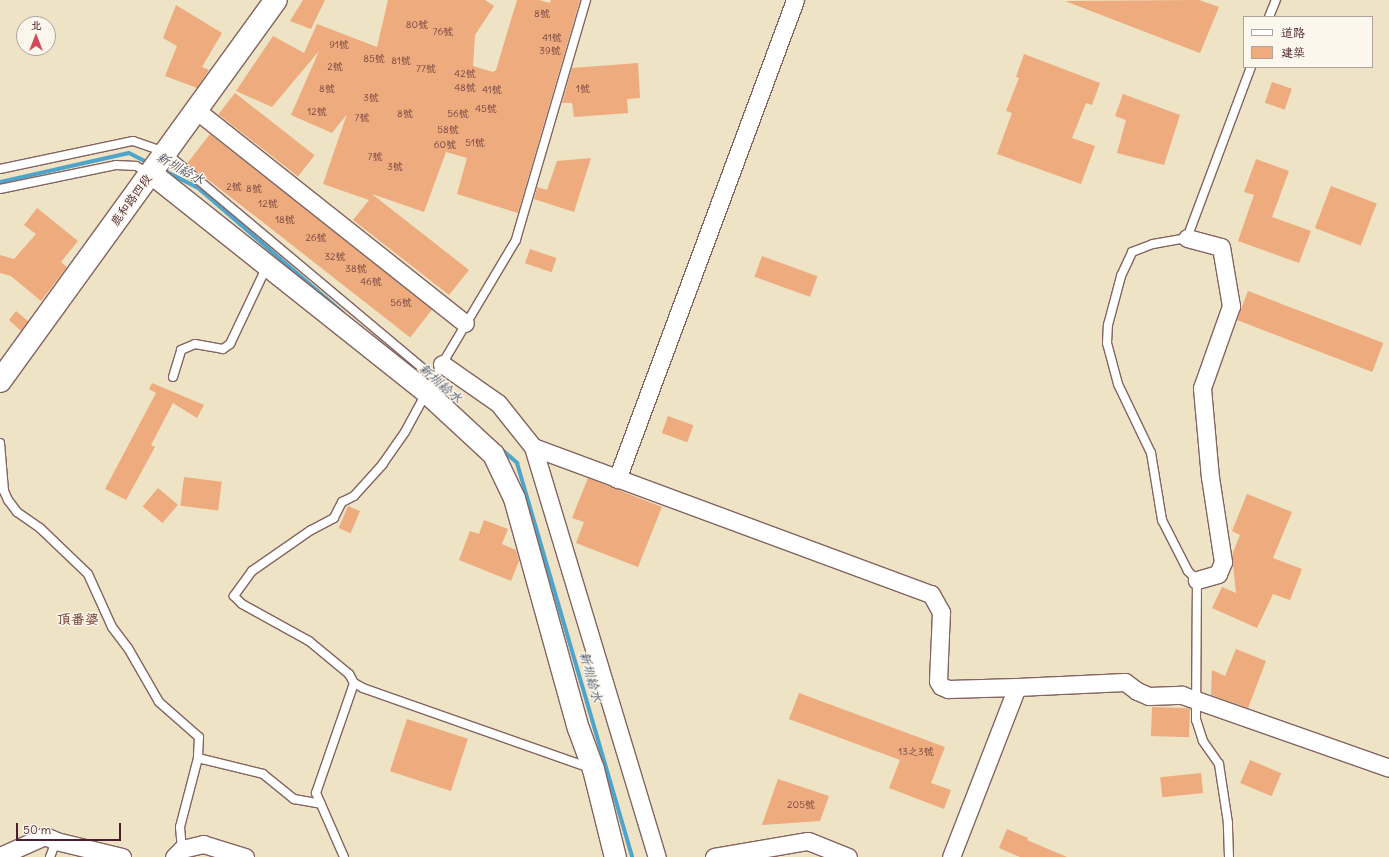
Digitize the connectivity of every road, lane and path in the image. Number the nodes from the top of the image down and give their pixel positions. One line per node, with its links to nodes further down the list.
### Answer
1 (276, 0): 7 (main road, 鹿和路四段)
2 (586, 0): 14 (lane)
3 (796, 0): 20 (street)
4 (1276, 0): 5 (lane)
5 (1270, 16)
6 (1251, 68): 12 (lane)
7 (196, 110): 8 (main road, 鹿和路四段); 14 (street)
8 (165, 152): 9 (lane); 10 (main road, 鹿和路四段); 16 (lane)
9 (0, 169)
10 (151, 174): 11 (lane); 13 (street); 17 (main road, 鹿和路四段)
11 (0, 189)
12 (1187, 238): 21 (street); 21 (lane)
13 (267, 265): 15 (lane); 16 (street)
14 (465, 323): 16 (lane)
15 (173, 377)
16 (434, 378): 19 (street); 22 (lane); 27 (street)
17 (0, 381)
18 (0, 443): 25 (lane)
19 (533, 446): 20 (street); 36 (street)
20 (617, 479): 23 (street)
21 (1197, 580): 24 (lane)
22 (354, 684): 27 (lane); 28 (lane)
23 (1017, 687): 24 (street); 39 (street)
24 (1195, 701): 26 (street); 40 (lane)
25 (198, 758): 28 (lane); 30 (lane)
26 (1389, 768)
27 (593, 769): 35 (street)
28 (321, 804): 34 (lane)
29 (53, 849): 31 (street); 32 (street)
30 (178, 853): 33 (street)
31 (0, 856)
32 (122, 857)
33 (245, 857)
34 (344, 857)
35 (615, 857)
36 (657, 857)
37 (714, 857): 38 (street)
38 (848, 857)
39 (951, 857)
40 (1230, 857)

